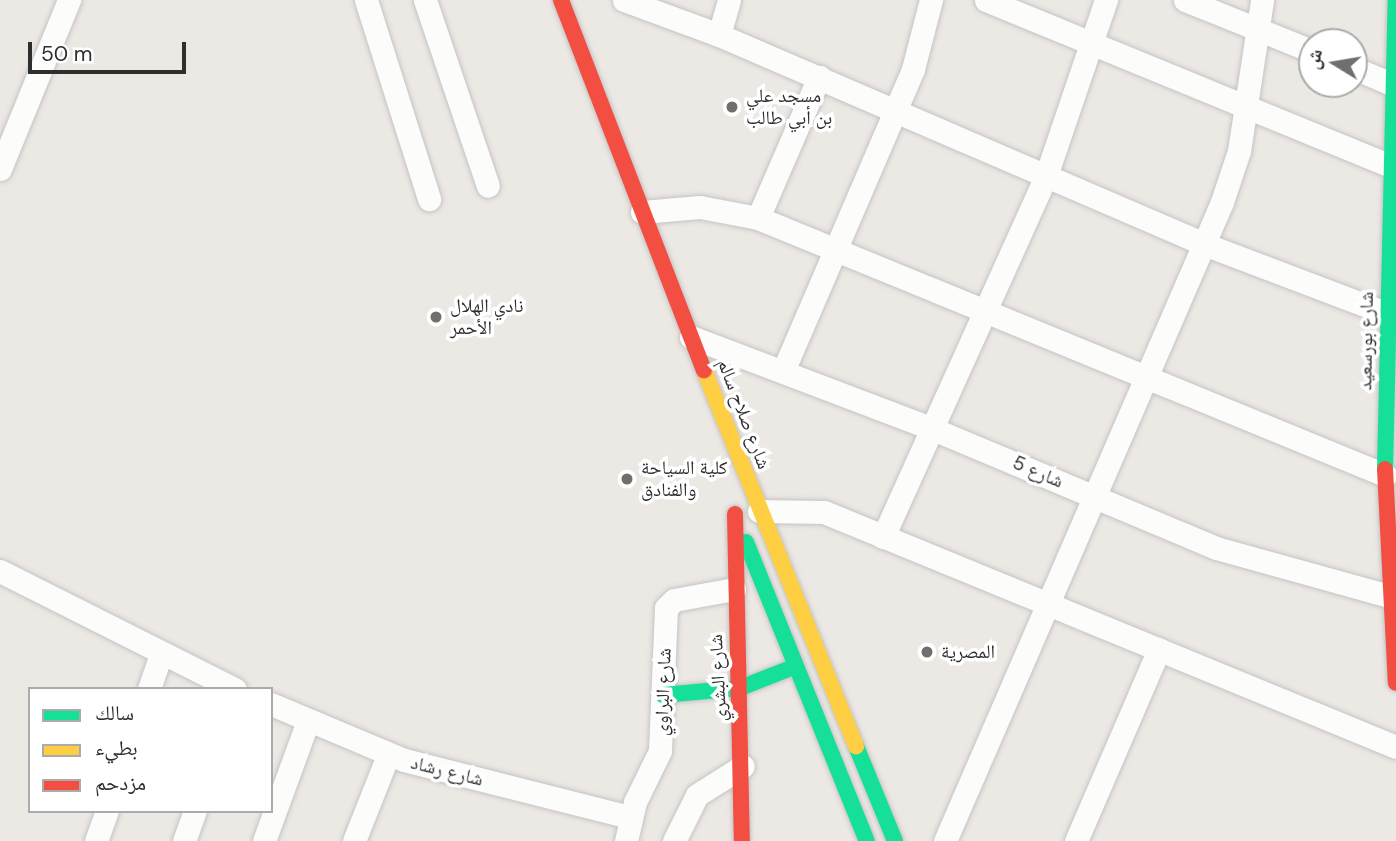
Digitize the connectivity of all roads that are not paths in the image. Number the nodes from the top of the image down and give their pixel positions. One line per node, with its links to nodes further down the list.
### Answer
1 (69, 0): 22 (street)
2 (366, 0): 26 (street)
3 (425, 0): 25 (street)
4 (561, 0): 27 (main road, شارع صلاح سالم)
5 (624, 0): 14 (street)
6 (729, 0): 14 (street)
7 (930, 0): 21 (street)
8 (986, 0): 15 (street)
9 (1106, 0): 15 (street)
10 (1185, 0): 13 (street)
11 (1262, 0): 13 (street)
12 (1396, 0): 19 (main road, شارع بورسعيد)
13 (1258, 28): 16 (street); 20 (street)
14 (719, 35): 18 (street)
15 (1093, 44): 20 (street); 24 (street)
16 (1298, 45)
17 (1368, 73): 19 (street)
18 (819, 77): 21 (street); 28 (street)
19 (1395, 84): 23 (main road, شارع بورسعيد)
20 (1246, 107): 23 (street); 29 (street)
21 (895, 109): 24 (street); 30 (street)
22 (2, 159)
23 (1391, 166): 32 (main road, شارع بورسعيد)
24 (1046, 176): 29 (street); 31 (street)
25 (488, 186)
26 (429, 199)
27 (642, 212): 28 (street); 33 (main road, شارع صلاح سالم)
28 (758, 218): 30 (street)
29 (1204, 244): 32 (street); 35 (street)
30 (834, 249): 31 (street); 34 (street)
31 (987, 312): 35 (street); 36 (street)
32 (1388, 314): 37 (main road, شارع بورسعيد)
33 (691, 337): 34 (street, شارع 5); 39 (main road, شارع صلاح سالم)
34 (784, 369): 36 (street, شارع 5)
35 (1147, 377): 37 (street); 38 (street)
36 (933, 429): 38 (street, شارع 5); 40 (street)
37 (1385, 475): 43 (main road, شارع بورسعيد)
38 (1097, 497): 43 (street, شارع 5); 44 (street)
39 (759, 511): 40 (street); 69 (main road, شارع صلاح سالم)
40 (883, 537): 44 (street)
41 (0, 571): 46 (street)
42 (734, 589): 47 (main road, شارع البشري); 51 (main road, شارع البشري); 52 (street, شارع البراوي)
43 (1389, 596): 48 (main road, شارع بورسعيد)
44 (1051, 605): 45 (street); 70 (street)
45 (1159, 649): 55 (street); 71 (street)
46 (161, 654): 49 (street); 50 (street)
47 (796, 666): 51 (main road); 68 (main road)
48 (1396, 682)
49 (150, 687)
50 (231, 687)
51 (740, 688): 52 (main road); 57 (main road, شارع البشري)
52 (663, 695): 60 (street, شارع البراوي)
53 (273, 706): 54 (street, شارع رشاد)
54 (308, 721): 56 (street, شارع رشاد); 63 (street)
55 (1396, 747)
56 (388, 755): 60 (street, شارع رشاد); 64 (street)
57 (743, 766): 66 (street); 67 (main road, شارع البشري)
58 (106, 813): 61 (street)
59 (194, 813): 62 (street)
60 (630, 817): 65 (street, شارع البراوي)
61 (96, 841)
62 (184, 841)
63 (264, 841)
64 (354, 841)
65 (626, 841)
66 (674, 841)
67 (742, 841)
68 (867, 841)
69 (895, 841)
70 (945, 841)
71 (1076, 841)

